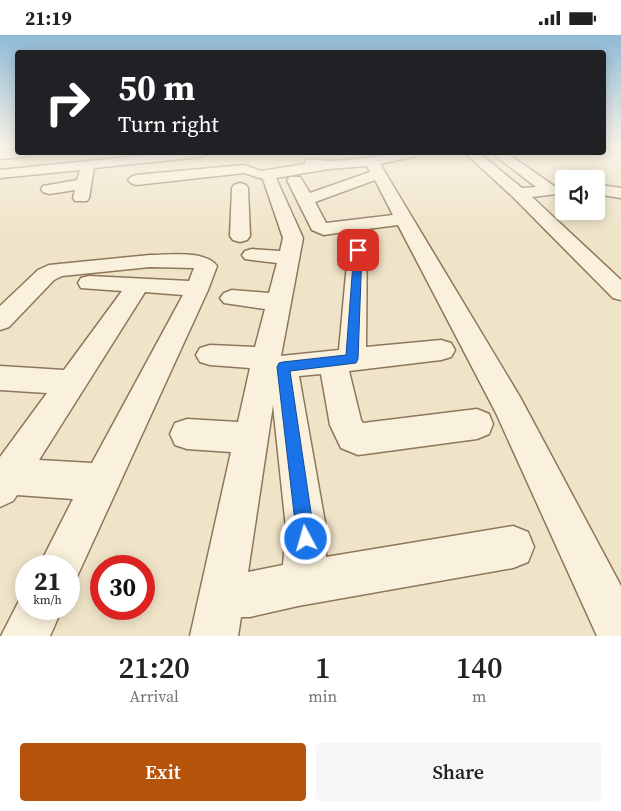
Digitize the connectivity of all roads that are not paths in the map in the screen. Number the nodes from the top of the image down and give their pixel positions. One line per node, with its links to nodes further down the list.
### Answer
1 (54, 175): 2 (street)
2 (86, 175)
3 (185, 175): 9 (street)
4 (333, 175): 11 (street)
5 (361, 175): 11 (street)
6 (390, 175): 20 (street)
7 (497, 175): 13 (street)
8 (529, 175): 15 (street)
9 (136, 180)
10 (296, 180): 17 (street)
11 (340, 188): 17 (street); 19 (street)
12 (605, 191): 14 (street)
13 (518, 193): 16 (street); 26 (street)
14 (621, 193)
15 (555, 195)
16 (555, 196)
17 (306, 199): 18 (street); 19 (street)
18 (274, 216): 18 (street); 21 (street); 22 (street); 28 (street)
19 (358, 217): 20 (street); 32 (street)
20 (402, 219): 46 (street)
21 (240, 236)
22 (252, 255)
23 (89, 283): 24 (street)
24 (138, 285): 25 (street); 35 (street)
25 (197, 289): 29 (street); 40 (street)
26 (621, 293)
27 (232, 298): 28 (street)
28 (279, 303): 33 (street)
29 (0, 321)
30 (441, 349): 32 (street)
31 (210, 355): 33 (street)
32 (342, 360): 33 (street); 36 (street)
33 (271, 364): 38 (street); 44 (street)
34 (0, 378): 35 (street)
35 (71, 383): 39 (street)
36 (477, 424)
37 (186, 434): 38 (street)
38 (251, 439): 43 (street)
39 (3, 480): 40 (street)
40 (102, 482): 42 (street)
41 (513, 547): 44 (street)
42 (66, 555)
43 (223, 584): 44 (street); 48 (street)
44 (298, 584)
45 (33, 620): 47 (street)
46 (621, 634)
47 (25, 636)
48 (214, 636)

